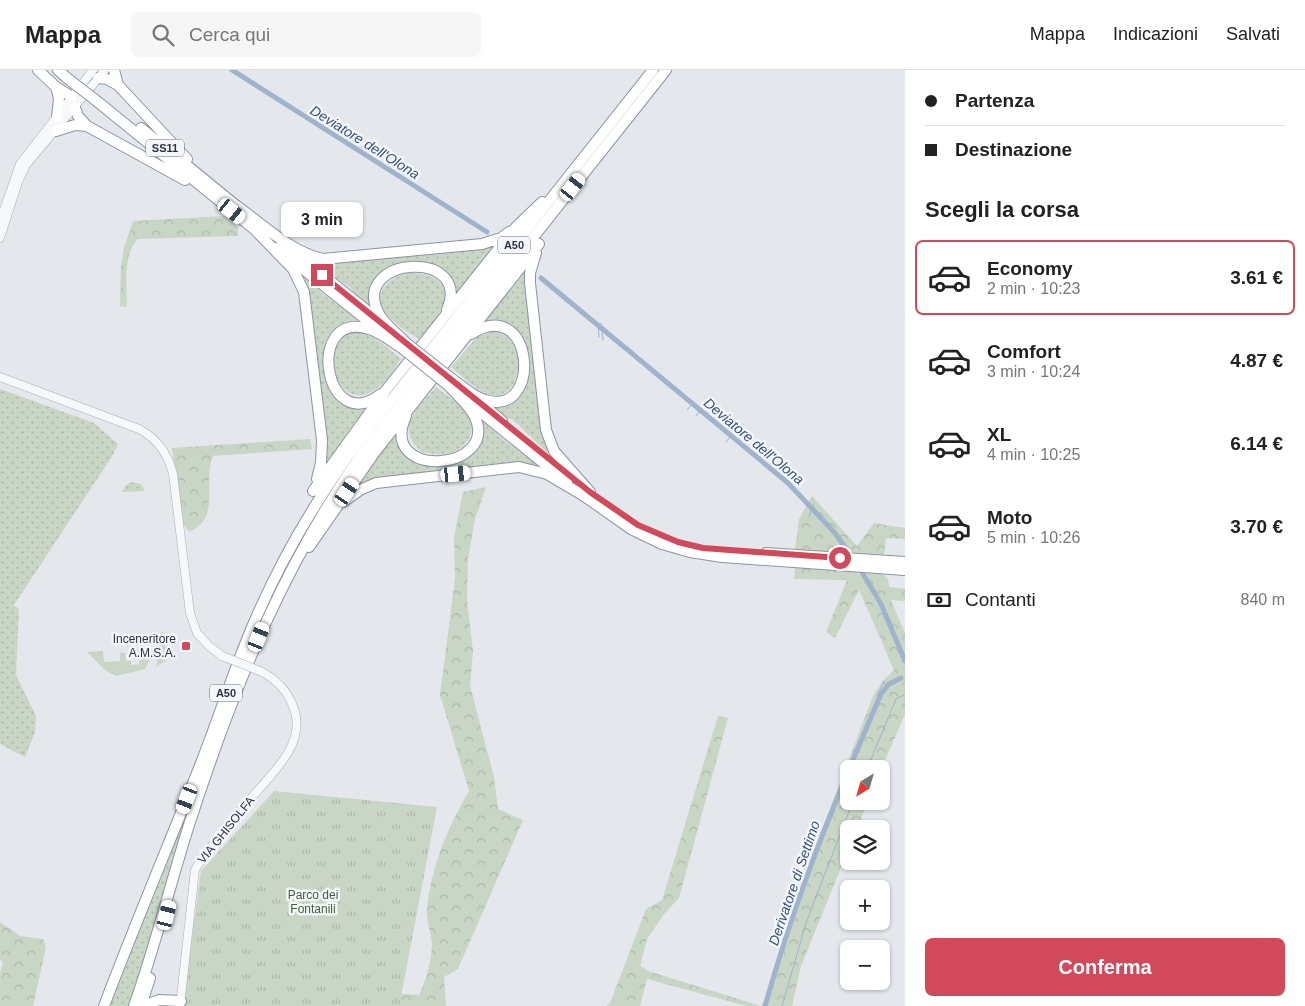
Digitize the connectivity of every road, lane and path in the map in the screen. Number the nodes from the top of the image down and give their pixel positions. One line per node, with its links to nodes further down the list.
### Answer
1 (38, 70): 9 (highway)
2 (58, 70): 6 (highway, SS11)
3 (114, 70): 8 (highway)
4 (653, 70): 15 (highway, A50)
5 (666, 70): 18 (highway, A50)
6 (70, 73): 10 (highway, SS11, bridge)
7 (96, 73): 8 (highway); 11 (street)
8 (118, 85): 17 (highway)
9 (56, 87): 11 (highway); 12 (highway)
10 (100, 100): 16 (highway, SS11); 17 (highway, SS11)
11 (76, 102): 12 (street); 13 (highway); 14 (street)
12 (57, 117): 20 (street)
13 (87, 126): 14 (highway); 16 (highway)
14 (56, 131): 23 (street)
15 (573, 171): 21 (highway); 35 (highway, A50)
16 (206, 191): 22 (highway, SS11)
17 (227, 198): 19 (highway, SS11)
18 (562, 202): 24 (highway); 39 (highway, A50)
19 (237, 206): 21 (highway); 27 (highway, SS11)
20 (0, 220)
21 (516, 227): 25 (highway)
22 (257, 232): 27 (highway, SS11); 32 (highway)
23 (0, 238)
24 (539, 244): 26 (highway); 33 (highway)
25 (443, 319): 27 (highway); 30 (highway)
26 (466, 337): 29 (highway); 31 (highway)
27 (404, 345): 29 (highway, SS11, bridge); 30 (highway)
28 (0, 377): 42 (street, VIA GHISOLFA, bridge)
29 (450, 382): 31 (highway); 33 (highway, SS11)
30 (386, 390): 32 (highway)
31 (410, 409): 34 (highway)
32 (313, 491): 35 (highway)
33 (588, 495): 34 (highway); 37 (highway, SS11)
34 (338, 506): 39 (highway)
35 (299, 532): 41 (highway, A50)
36 (905, 562): 37 (highway, SS11)
37 (866, 563): 38 (highway, SS11)
38 (905, 570)
39 (287, 577): 40 (highway, A50)
40 (174, 875): 45 (highway, A50); 46 (highway)
41 (133, 929): 43 (highway); 44 (highway, A50)
42 (180, 1003): 46 (highway)
43 (97, 1006)
44 (104, 1006)
45 (134, 1006)
46 (143, 1006)

